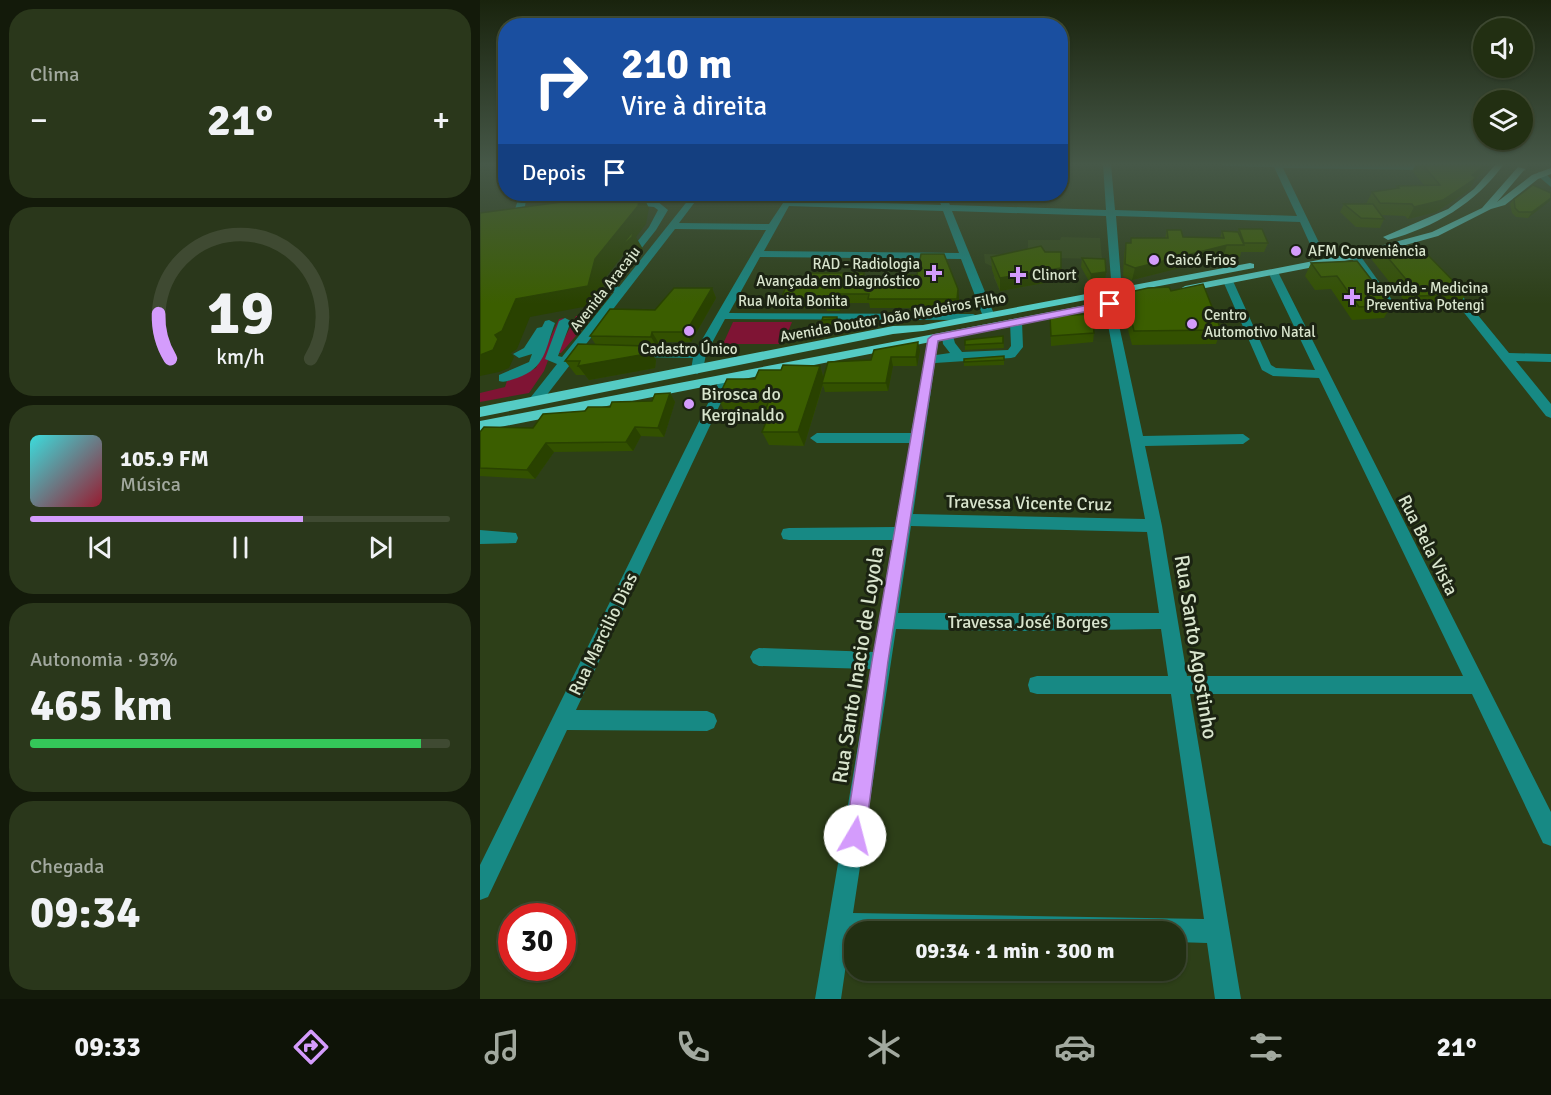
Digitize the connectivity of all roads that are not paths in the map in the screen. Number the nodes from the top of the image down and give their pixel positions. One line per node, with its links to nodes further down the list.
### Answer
1 (519, 211): 12 (street)
2 (663, 211): 23 (street)
3 (684, 211): 14 (street, Avenida Aracaju)
4 (781, 211): 15 (street)
5 (948, 211): 18 (street)
6 (1000, 211): 11 (street)
7 (1110, 211): 11 (street, Rua Santo Agostinho)
8 (1297, 211): 13 (street)
9 (1453, 211): 16 (main road, Avenida Doutor João Medeiros Filho)
10 (1484, 211): 19 (main road, Avenida Doutor João Medeiros Filho)
11 (1110, 214): 13 (street); 24 (street, Rua Santo Agostinho)
12 (547, 215)
13 (1301, 219): 16 (street)
14 (672, 226): 15 (street); 23 (street, Avenida Aracaju)
15 (771, 227): 17 (street)
16 (1318, 253): 24 (main road, Avenida Doutor João Medeiros Filho)
17 (758, 254): 18 (street); 27 (street)
18 (964, 256): 26 (street)
19 (1354, 256): 20 (main road, Avenida Doutor João Medeiros Filho); 25 (street)
20 (1273, 272): 22 (main road, Avenida Doutor João Medeiros Filho); 43 (street, Rua Bela Vista)
21 (1441, 277): 39 (street)
22 (1228, 281): 24 (main road, Avenida Doutor João Medeiros Filho); 43 (street)
23 (623, 291): 37 (street, Avenida Aracaju)
24 (1114, 298): 26 (main road, Avenida Doutor João Medeiros Filho); 30 (main road, Avenida Doutor João Medeiros Filho); 52 (street, Rua Santo Agostinho)
25 (1387, 300)
26 (988, 314): 28 (main road, Avenida Doutor João Medeiros Filho)
27 (721, 316): 28 (street, Rua Moita Bonita); 36 (street)
28 (973, 317): 32 (main road, Avenida Doutor João Medeiros Filho)
29 (565, 321): 37 (street)
30 (1016, 322): 32 (main road, Avenida Doutor João Medeiros Filho); 38 (street)
31 (893, 330): 32 (main road, Avenida Doutor João Medeiros Filho); 33 (street)
32 (934, 334): 38 (street); 41 (street, Rua Santo Inacio de Loyola); 45 (main road, Avenida Doutor João Medeiros Filho)
33 (815, 345): 42 (main road, Avenida Doutor João Medeiros Filho); 45 (main road)
34 (621, 353): 36 (street)
35 (519, 354): 44 (street)
36 (700, 354): 42 (street)
37 (576, 355): 46 (street, Avenida Aracaju)
38 (959, 356): 41 (street)
39 (1506, 357): 40 (street); 47 (street)
40 (1551, 358)
41 (929, 360): 50 (street, Rua Santo Inacio de Loyola)
42 (698, 370): 46 (main road, Avenida Doutor João Medeiros Filho)
43 (1322, 374): 63 (street, Rua Bela Vista)
44 (503, 378)
45 (726, 379): 48 (main road, Avenida Doutor João Medeiros Filho); 65 (street, Rua Marcilio Dias)
46 (534, 402): 48 (main road, Avenida Doutor João Medeiros Filho)
47 (1551, 413)
48 (481, 424)
49 (817, 438): 50 (street)
50 (916, 438): 53 (street, Rua Santo Inacio de Loyola)
51 (1243, 439): 52 (street)
52 (1137, 441): 54 (street, Rua Santo Agostinho)
53 (902, 526): 54 (street, Travessa Vicente Cruz); 55 (street, Travessa Vicente Cruz); 58 (street, Rua Santo Inacio de Loyola)
54 (1154, 526): 59 (street, Rua Santo Agostinho)
55 (789, 534)
56 (480, 537): 57 (street)
57 (510, 538)
58 (888, 621): 59 (street, Travessa José Borges); 61 (street, Rua Santo Inacio de Loyola)
59 (1168, 621): 64 (street, Rua Santo Agostinho)
60 (759, 657): 61 (street)
61 (880, 661): 69 (street, Rua Santo Inacio de Loyola)
62 (1037, 685): 64 (street)
63 (1477, 685): 64 (street); 67 (street, Rua Bela Vista)
64 (1179, 686): 70 (street, Rua Santo Agostinho)
65 (561, 720): 66 (street); 68 (street, Rua Marcilio Dias)
66 (707, 721)
67 (1551, 835)
68 (480, 889)
69 (842, 925): 70 (street); 71 (street, Rua Santo Inacio de Loyola)
70 (1219, 931): 72 (street, Rua Santo Agostinho)
71 (828, 999)
72 (1228, 999)

